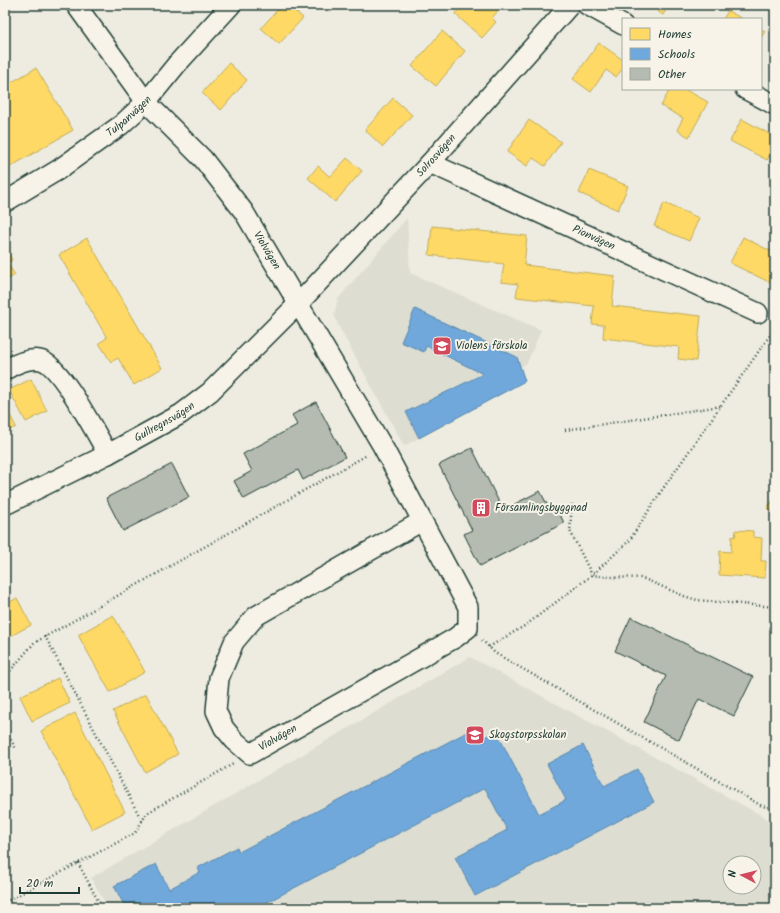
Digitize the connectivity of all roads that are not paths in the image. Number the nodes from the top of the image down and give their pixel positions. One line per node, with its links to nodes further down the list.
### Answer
1 (76, 5): 7 (street, Violvägen)
2 (231, 5): 7 (street, Tulpanvägen)
3 (570, 5): 9 (street, Solrosvägen)
4 (587, 5): 5 (street)
5 (622, 24)
6 (747, 90): 8 (street)
7 (146, 102): 10 (street, Tulpanvägen); 11 (street, Violvägen)
8 (775, 104)
9 (430, 163): 11 (street, Solrosvägen); 12 (street, Pionvägen)
10 (5, 202)
11 (299, 303): 14 (street, Gullregnsvägen); 16 (street, Violvägen)
12 (758, 313)
13 (5, 370): 14 (street)
14 (108, 454): 15 (street, Gullregnsvägen)
15 (5, 505)
16 (422, 521): 16 (street, Violvägen)

